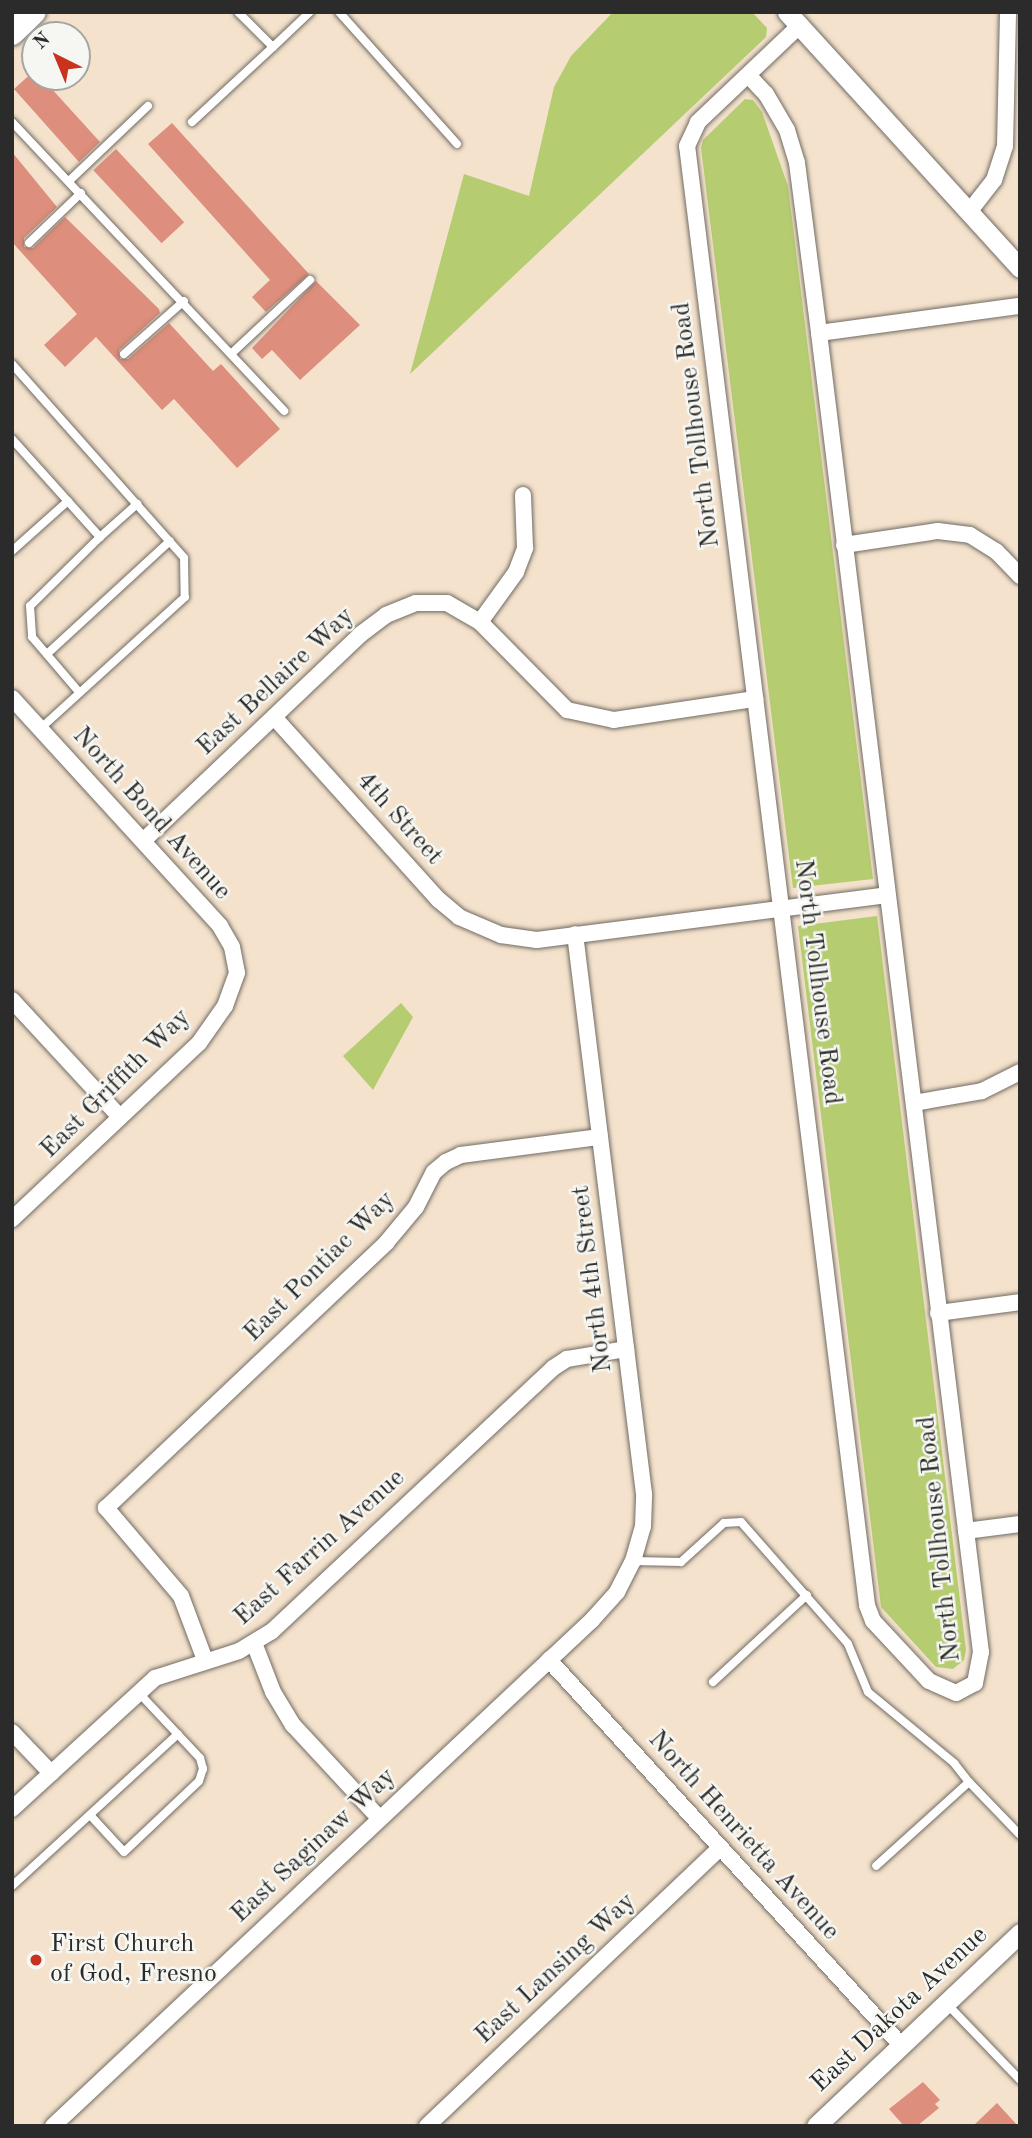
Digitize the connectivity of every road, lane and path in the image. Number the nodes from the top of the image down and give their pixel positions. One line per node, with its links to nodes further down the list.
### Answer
1 (34, 12): 7 (main road)
2 (238, 12): 8 (lane)
3 (310, 12): 8 (lane)
4 (339, 12): 13 (lane)
5 (1008, 12): 16 (street)
6 (793, 19): 9 (street, North Tollhouse Road); 16 (street)
7 (12, 33)
8 (273, 47): 11 (lane)
9 (748, 75): 22 (street, North Tollhouse Road); 40 (street, North Tollhouse Road)
10 (148, 106): 14 (lane)
11 (192, 121)
12 (12, 122): 14 (lane)
13 (457, 144)
14 (69, 181): 15 (lane)
15 (81, 193): 17 (lane); 20 (lane)
16 (969, 212): 18 (street)
17 (29, 243)
18 (1020, 268)
19 (310, 281): 23 (lane)
20 (184, 301): 23 (lane); 24 (lane)
21 (1020, 306): 22 (street)
22 (819, 333): 33 (street, North Tollhouse Road)
23 (232, 353): 26 (lane)
24 (124, 354)
25 (12, 364): 30 (lane)
26 (284, 411)
27 (12, 439): 29 (lane)
28 (523, 495): 36 (street)
29 (68, 501): 31 (lane); 34 (lane)
30 (137, 504): 31 (lane); 32 (lane)
31 (100, 537): 37 (lane)
32 (170, 541): 37 (lane); 38 (lane)
33 (844, 545): 35 (street); 44 (street, North Tollhouse Road)
34 (12, 551)
35 (1020, 576)
36 (481, 622): 40 (street, East Bellaire Way); 41 (street, East Bellaire Way)
37 (47, 654): 38 (lane)
38 (79, 692): 42 (lane)
39 (12, 698): 42 (street, North Bond Avenue)
40 (755, 699): 45 (street, North Tollhouse Road)
41 (274, 717): 43 (street, East Bellaire Way); 46 (street, 4th Street)
42 (40, 729): 43 (street, North Bond Avenue)
43 (143, 841): 47 (street, North Bond Avenue)
44 (887, 895): 45 (street); 50 (street, North Tollhouse Road)
45 (784, 907): 46 (street); 58 (street, North Tollhouse Road)
46 (576, 934): 52 (street, North 4th Street)
47 (237, 973): 51 (street, East Griffith Way)
48 (12, 1000): 51 (street)
49 (1020, 1072): 50 (street)
50 (914, 1104): 55 (street, North Tollhouse Road)
51 (120, 1117): 53 (street, East Griffith Way)
52 (600, 1137): 56 (street, North 4th Street); 62 (street, East Pontiac Way)
53 (12, 1219)
54 (1020, 1302): 55 (street)
55 (938, 1313): 58 (street, North Tollhouse Road)
56 (626, 1349): 59 (street, North 4th Street); 61 (street, East Farrin Avenue)
57 (1020, 1524): 58 (street)
58 (966, 1531)
59 (634, 1561): 60 (lane); 63 (street, North 4th Street)
60 (807, 1595): 64 (lane); 69 (lane)
61 (254, 1643): 62 (street, East Farrin Avenue); 72 (street)
62 (205, 1660): 65 (street, East Farrin Avenue)
63 (549, 1660): 72 (street, East Saginaw Way); 74 (street, North Henrietta Avenue)
64 (713, 1682)
65 (138, 1691): 67 (lane); 68 (street, East Farrin Avenue)
66 (12, 1732): 68 (street)
67 (178, 1734): 71 (lane); 71 (lane)
68 (51, 1773): 70 (street, East Farrin Avenue)
69 (969, 1782): 73 (lane); 75 (lane)
70 (12, 1809)
71 (90, 1815): 76 (lane)
72 (379, 1818): 81 (street, East Saginaw Way)
73 (1020, 1835)
74 (720, 1848): 79 (street, North Henrietta Avenue); 82 (street, East Lansing Way)
75 (876, 1866)
76 (12, 1886)
77 (1020, 1933): 78 (street, East Dakota Avenue)
78 (946, 2003): 79 (street, East Dakota Avenue); 80 (lane)
79 (901, 2045): 83 (street, East Dakota Avenue)
80 (1020, 2080)
81 (53, 2126)
82 (427, 2126)
83 (816, 2126)

